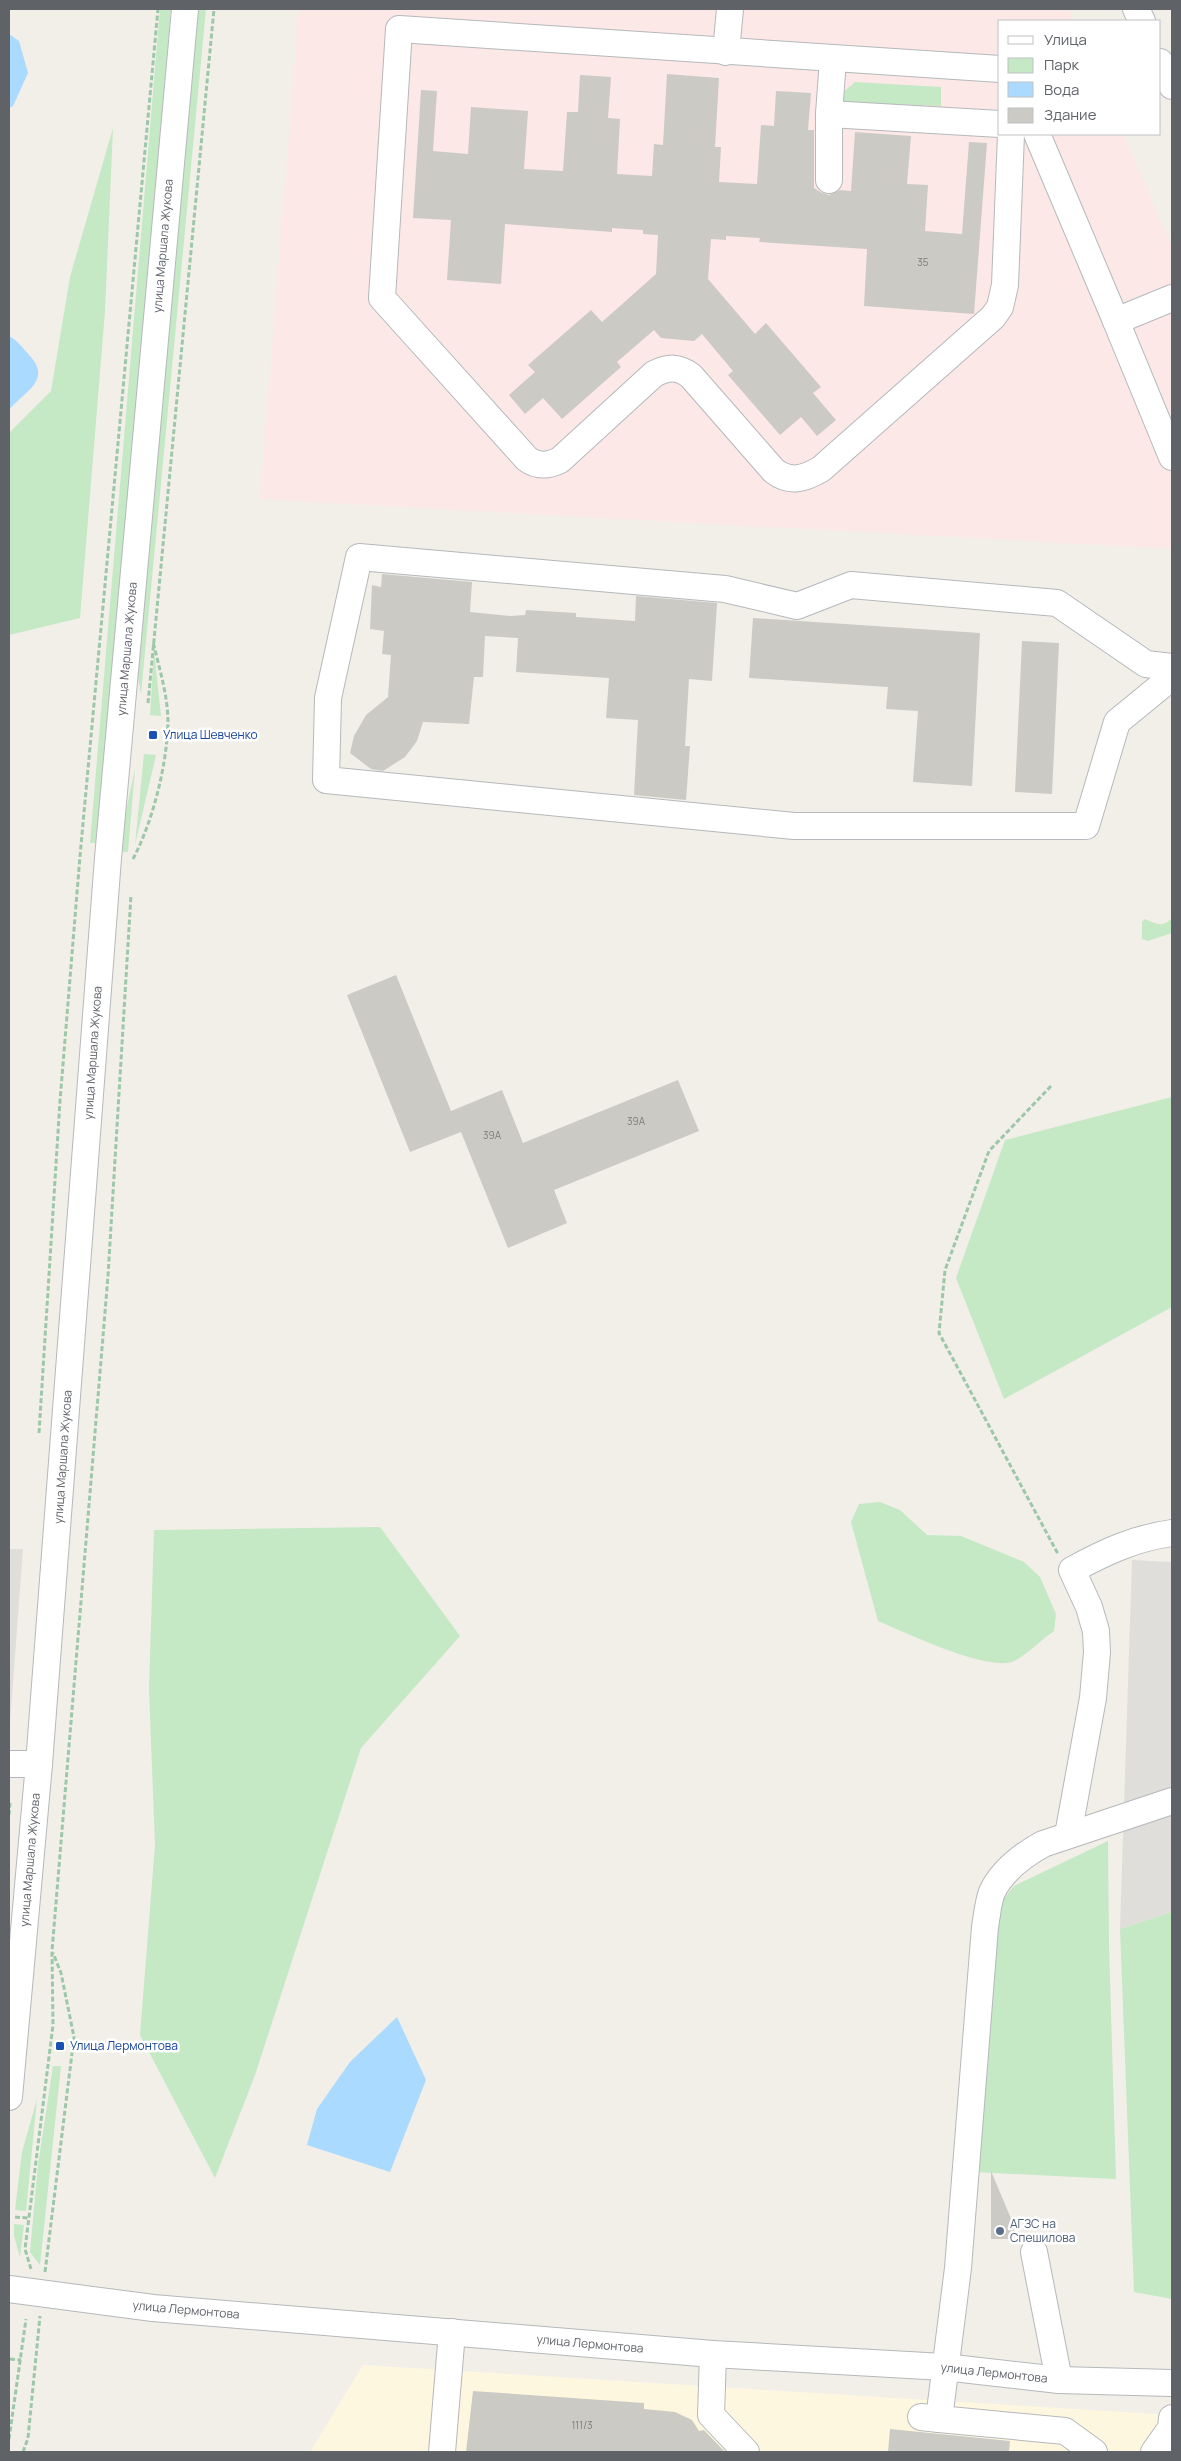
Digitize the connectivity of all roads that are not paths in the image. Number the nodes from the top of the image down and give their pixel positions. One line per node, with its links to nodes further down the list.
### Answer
1 (185, 9): 21 (street, улица Маршала Жукова)
2 (730, 9): 4 (street)
3 (400, 19): 4 (street); 11 (street)
4 (726, 52): 5 (street)
5 (833, 59): 7 (street); 9 (street)
6 (1161, 64): 8 (street)
7 (998, 69)
8 (1172, 86)
9 (829, 114): 10 (street); 13 (street)
10 (998, 124)
11 (1010, 135)
12 (1037, 135): 15 (street)
13 (829, 180)
14 (1172, 298): 15 (street)
15 (1116, 321): 16 (street)
16 (1172, 457)
17 (1172, 667): 18 (street)
18 (1172, 677)
19 (1172, 1533): 23 (street)
20 (9, 1764): 21 (street)
21 (39, 1764): 24 (street, улица Маршала Жукова)
22 (1172, 1800): 23 (street)
23 (1068, 1835): 29 (street)
24 (9, 2097)
25 (1034, 2252): 30 (street)
26 (9, 2289): 27 (street, улица Лермонтова)
27 (452, 2332): 28 (street, улица Лермонтова); 33 (street)
28 (714, 2354): 29 (street, улица Лермонтова); 34 (street)
29 (944, 2367): 30 (street, улица Лермонтова); 35 (street)
30 (1059, 2380): 31 (street, улица Лермонтова)
31 (1172, 2383)
32 (1172, 2418): 36 (street)
33 (442, 2452)
34 (746, 2452)
35 (1095, 2452)
36 (1154, 2452)

